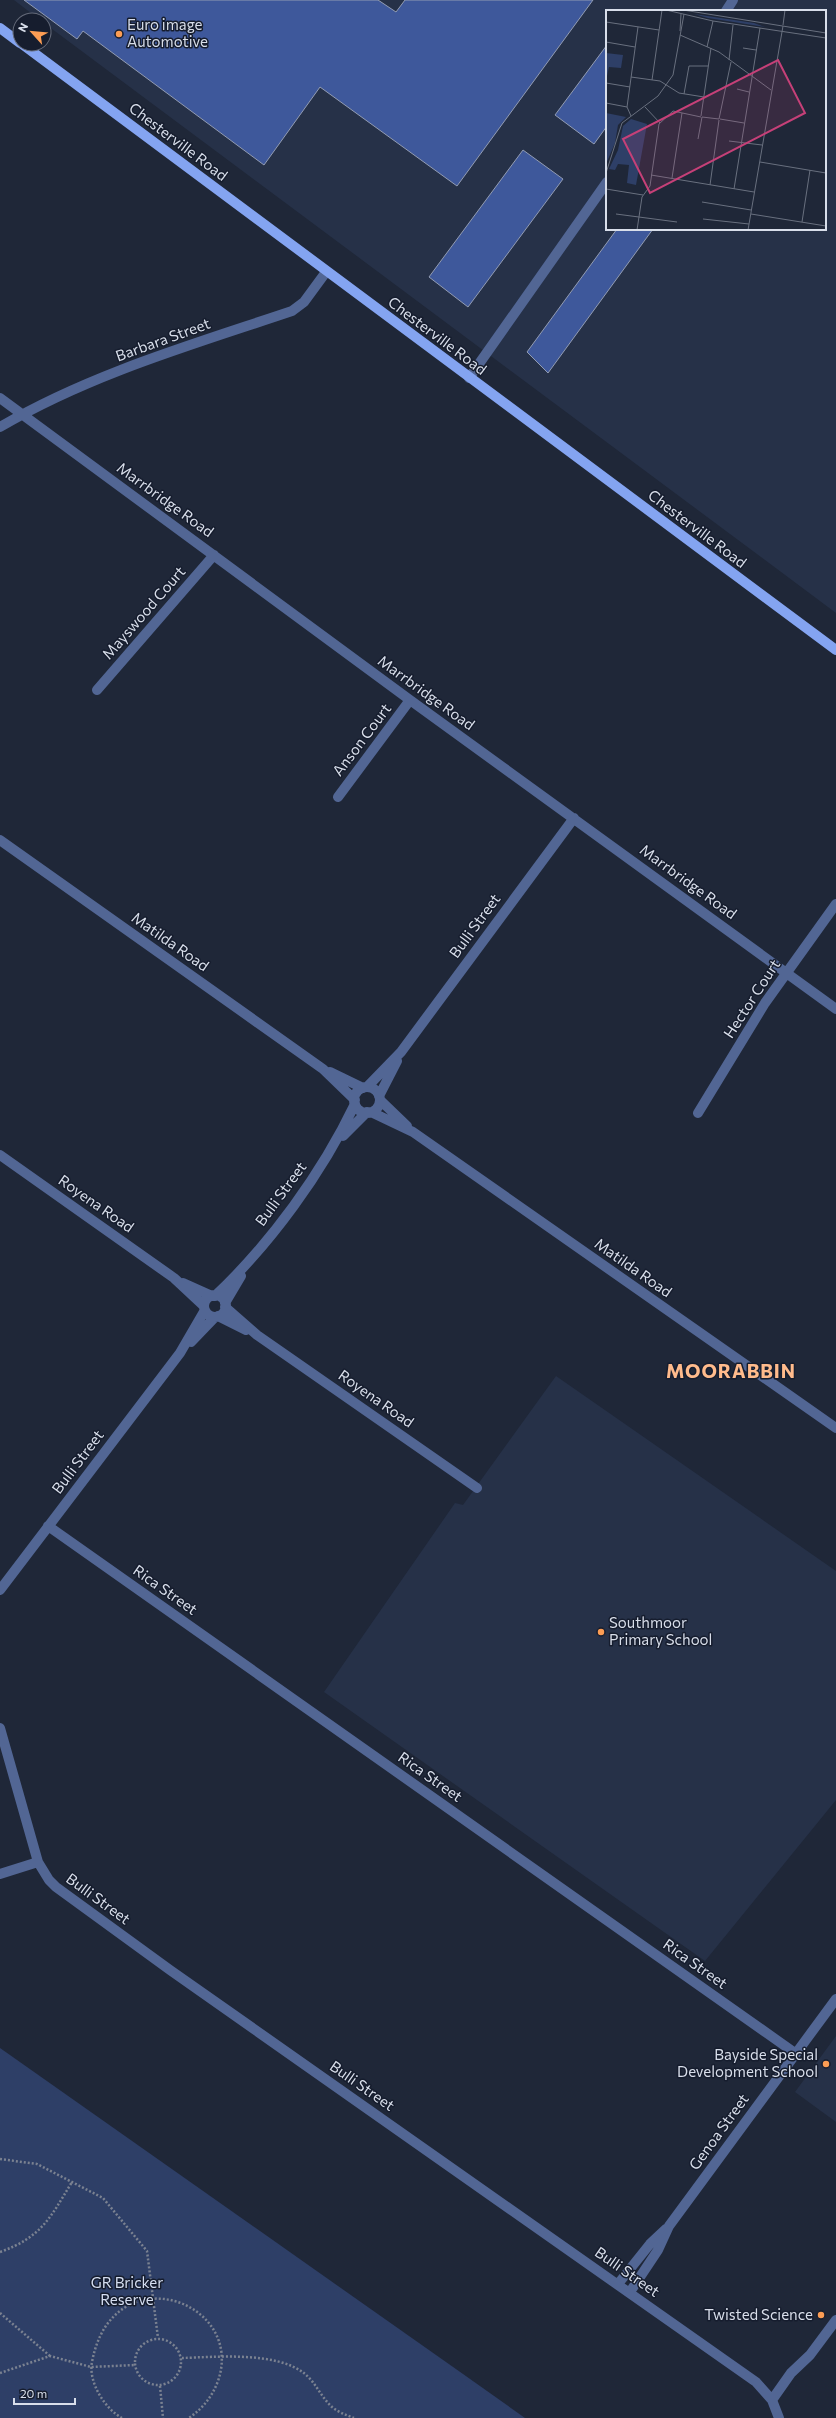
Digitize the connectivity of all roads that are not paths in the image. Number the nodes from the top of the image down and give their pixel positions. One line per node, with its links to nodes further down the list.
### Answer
1 (733, 0): 2 (street)
2 (727, 10)
3 (0, 28): 4 (main road, Chesterville Road)
4 (12, 37)
5 (33, 52): 7 (main road, Chesterville Road)
6 (606, 183): 8 (street)
7 (326, 272): 8 (main road, Chesterville Road); 10 (street, Barbara Street)
8 (469, 378): 13 (main road, Chesterville Road)
9 (0, 398): 10 (street, Marrbridge Road)
10 (22, 414): 11 (street, Barbara Street); 12 (street, Marrbridge Road)
11 (0, 427)
12 (214, 555): 14 (street, Mayswood Court); 15 (street, Marrbridge Road)
13 (836, 650)
14 (97, 690)
15 (410, 700): 16 (street, Anson Court); 17 (street, Marrbridge Road)
16 (338, 797)
17 (574, 818): 20 (street, Marrbridge Road); 22 (street, Bulli Street)
18 (0, 840): 23 (street, Matilda Road)
19 (836, 904): 20 (street, Hector Court)
20 (787, 972): 21 (street, Marrbridge Road); 28 (street, Hector Court)
21 (836, 1009)
22 (401, 1052): 24 (street, Bulli Street); 25 (street, Bulli Street)
23 (323, 1069): 24 (street, Matilda Road); 26 (street, Matilda Road)
24 (365, 1087): 25 (street); 26 (street)
25 (380, 1098): 27 (street); 29 (street, Matilda Road)
26 (355, 1102): 27 (street); 30 (street, Bulli Street)
27 (369, 1112): 29 (street, Matilda Road); 30 (street, Bulli Street)
28 (698, 1113)
29 (413, 1132): 40 (street, Matilda Road)
30 (337, 1142): 32 (street, Bulli Street)
31 (0, 1154): 33 (street, Royena Road)
32 (247, 1264): 34 (street, Bulli Street); 35 (street, Bulli Street)
33 (174, 1278): 34 (street, Royena Road); 36 (street, Royena Road)
34 (213, 1296): 35 (street); 36 (street)
35 (225, 1305): 37 (street); 38 (street, Royena Road)
36 (205, 1308): 37 (street); 39 (street, Bulli Street)
37 (216, 1317): 38 (street, Royena Road); 39 (street, Bulli Street)
38 (257, 1335): 41 (street, Royena Road)
39 (180, 1353): 42 (street, Bulli Street)
40 (836, 1428)
41 (477, 1488)
42 (48, 1526): 43 (street, Bulli Street); 48 (street, Rica Street)
43 (0, 1590)
44 (0, 1728): 45 (street, Bulli Street)
45 (38, 1862): 46 (street); 50 (street, Bulli Street)
46 (0, 1874)
47 (836, 1999): 48 (street, Genoa Street)
48 (795, 2053): 49 (street, Genoa Street)
49 (669, 2226): 50 (street, Genoa Street); 51 (street, Genoa Street)
50 (618, 2284): 51 (street, Bulli Street)
51 (630, 2292): 53 (street, Bulli Street)
52 (836, 2320): 53 (street)
53 (772, 2400): 54 (street, Bulli Street)
54 (779, 2418)

